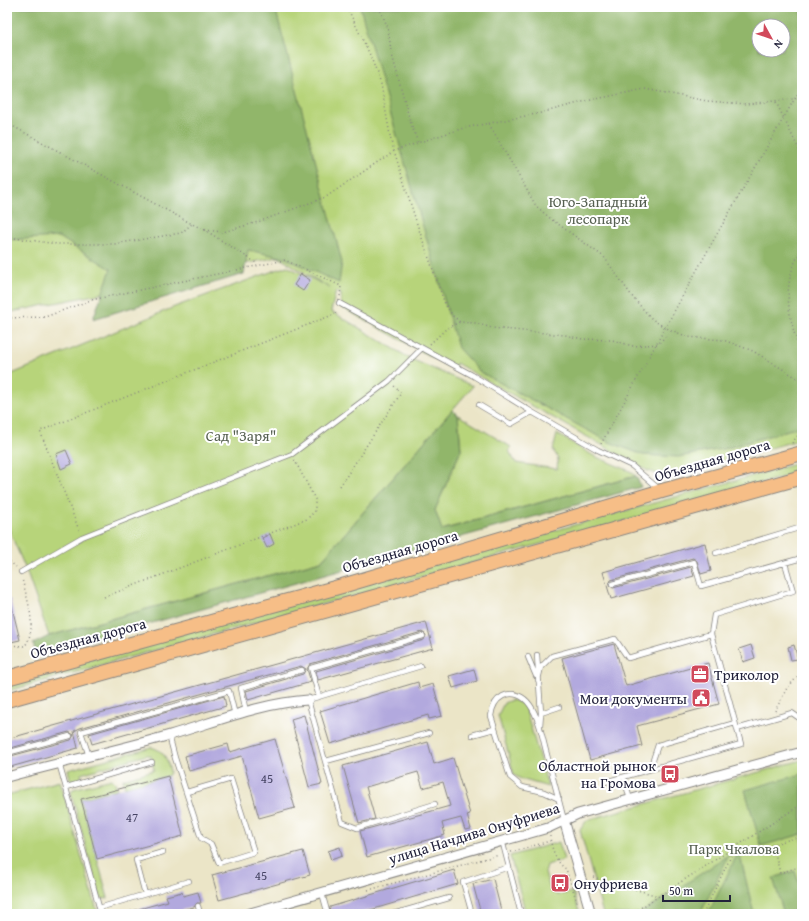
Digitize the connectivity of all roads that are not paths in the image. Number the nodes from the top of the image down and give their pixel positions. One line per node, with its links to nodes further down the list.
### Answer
1 (339, 303): 2 (lane)
2 (421, 349): 4 (lane); 12 (lane)
3 (479, 405): 4 (lane)
4 (532, 412): 7 (lane)
5 (802, 453): 7 (main road, Объездная дорога)
6 (802, 477): 23 (main road)
7 (662, 491): 20 (main road, Объездная дорога)
8 (802, 527): 9 (lane)
9 (716, 553)
10 (802, 558): 11 (lane)
11 (785, 563): 13 (lane); 14 (lane)
12 (21, 572)
13 (612, 584)
14 (711, 634): 21 (lane); 30 (lane)
15 (423, 636): 22 (lane)
16 (537, 655): 21 (lane)
17 (528, 657): 21 (lane)
18 (421, 666): 22 (lane)
19 (302, 670): 26 (lane)
20 (7, 678)
21 (538, 680): 27 (lane)
22 (319, 697): 24 (lane)
23 (7, 700)
24 (308, 700): 26 (street); 41 (lane)
25 (560, 707): 27 (lane)
26 (246, 712): 28 (street)
27 (542, 713): 31 (lane)
28 (235, 715): 35 (street); 40 (lane)
29 (802, 720): 33 (lane)
30 (735, 723): 33 (lane); 44 (lane)
31 (540, 727): 32 (lane); 50 (lane)
32 (494, 729): 36 (lane); 50 (lane)
33 (736, 729): 44 (lane)
34 (429, 733): 41 (lane)
35 (169, 735): 40 (street); 49 (lane)
36 (472, 735)
37 (70, 736): 39 (lane)
38 (802, 752): 51 (street, улица Начдива Онуфриева)
39 (7, 754)
40 (88, 756): 43 (street)
41 (326, 761): 52 (lane)
42 (152, 762): 48 (lane)
43 (60, 763): 45 (street); 48 (lane)
44 (650, 770): 46 (lane)
45 (7, 777)
46 (624, 777): 47 (lane); 51 (lane)
47 (605, 782)
48 (67, 786): 62 (lane)
49 (187, 792): 49 (lane)
50 (559, 799): 53 (lane)
51 (630, 800): 53 (street, улица Начдива Онуфриева)
52 (435, 804)
53 (564, 820): 54 (street, улица Начдива Онуфриева); 70 (street)
54 (502, 840): 56 (lane); 58 (street, улица Начдива Онуфриева)
55 (163, 852): 59 (lane)
56 (509, 867): 68 (lane); 69 (lane)
57 (189, 881): 59 (lane)
58 (322, 893): 63 (lane); 66 (street, улица Начдива Онуфриева)
59 (145, 894): 62 (lane)
60 (449, 898): 67 (lane)
61 (198, 906): 65 (lane)
62 (99, 908): 64 (lane)
63 (327, 912)
64 (101, 914)
65 (200, 914)
66 (247, 914)
67 (394, 914)
68 (472, 914)
69 (521, 914)
70 (591, 914)

